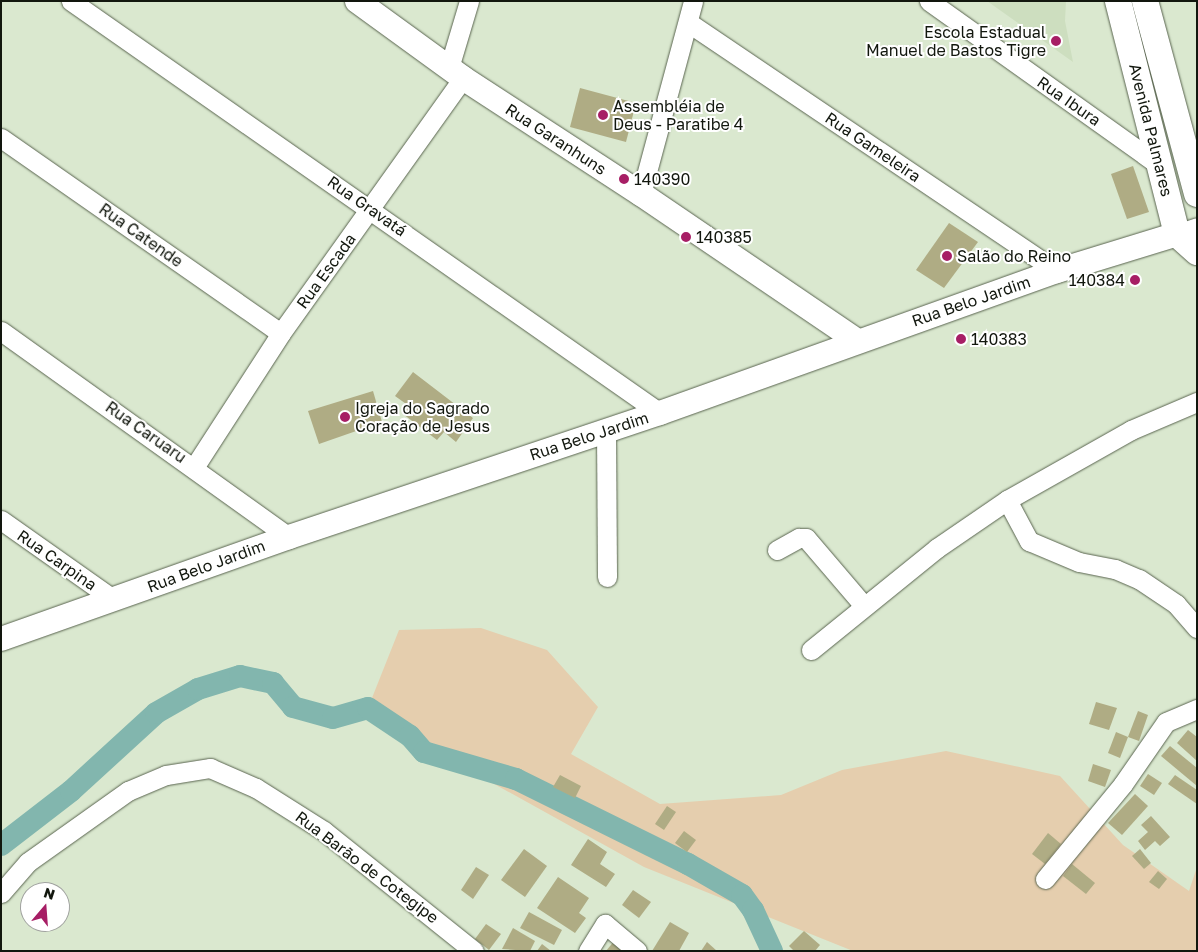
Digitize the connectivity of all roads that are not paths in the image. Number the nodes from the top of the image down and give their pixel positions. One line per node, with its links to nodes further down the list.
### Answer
1 (71, 1): 14 (street, Rua Gravatá)
2 (357, 1): 9 (street, Rua Garanhuns)
3 (469, 1): 9 (street, Rua Escada)
4 (693, 1): 8 (street)
5 (929, 1): 11 (street, Rua Ibura)
6 (1118, 1): 11 (main road, Avenida Palmares)
7 (1145, 1): 13 (main road, Avenida Palmares)
8 (689, 23): 12 (street); 17 (street, Rua Gameleira)
9 (456, 73): 12 (street, Rua Garanhuns); 14 (street, Rua Escada)
10 (1, 138): 19 (street, Rua Catende)
11 (1160, 166): 15 (main road, Avenida Palmares)
12 (641, 194): 20 (street, Rua Garanhuns)
13 (1197, 194)
14 (371, 208): 19 (street, Rua Escada); 22 (street, Rua Gravatá)
15 (1187, 231): 16 (main road); 17 (street, Rua Belo Jardim)
16 (1197, 252)
17 (1057, 271): 20 (street, Rua Belo Jardim)
18 (1, 331): 24 (street, Rua Caruaru)
19 (282, 333): 24 (street, Rua Escada)
20 (857, 340): 22 (street, Rua Belo Jardim)
21 (1197, 402): 25 (street)
22 (660, 413): 23 (street, Rua Belo Jardim)
23 (606, 431): 27 (street, Rua Belo Jardim); 29 (street)
24 (194, 466): 27 (street, Rua Caruaru)
25 (1006, 500): 31 (street); 32 (street)
26 (1, 520): 30 (street, Rua Carpina)
27 (288, 537): 30 (street, Rua Belo Jardim)
28 (777, 550): 31 (street)
29 (607, 576)
30 (113, 600): 33 (street, Rua Belo Jardim)
31 (864, 606): 34 (street)
32 (1197, 628)
33 (1, 639)
34 (811, 650)
35 (1197, 709): 36 (street)
36 (1045, 878)
37 (1, 893): 38 (street, Rua Barão de Cotegipe)
38 (474, 951)
39 (588, 951): 40 (street)
40 (637, 951)

